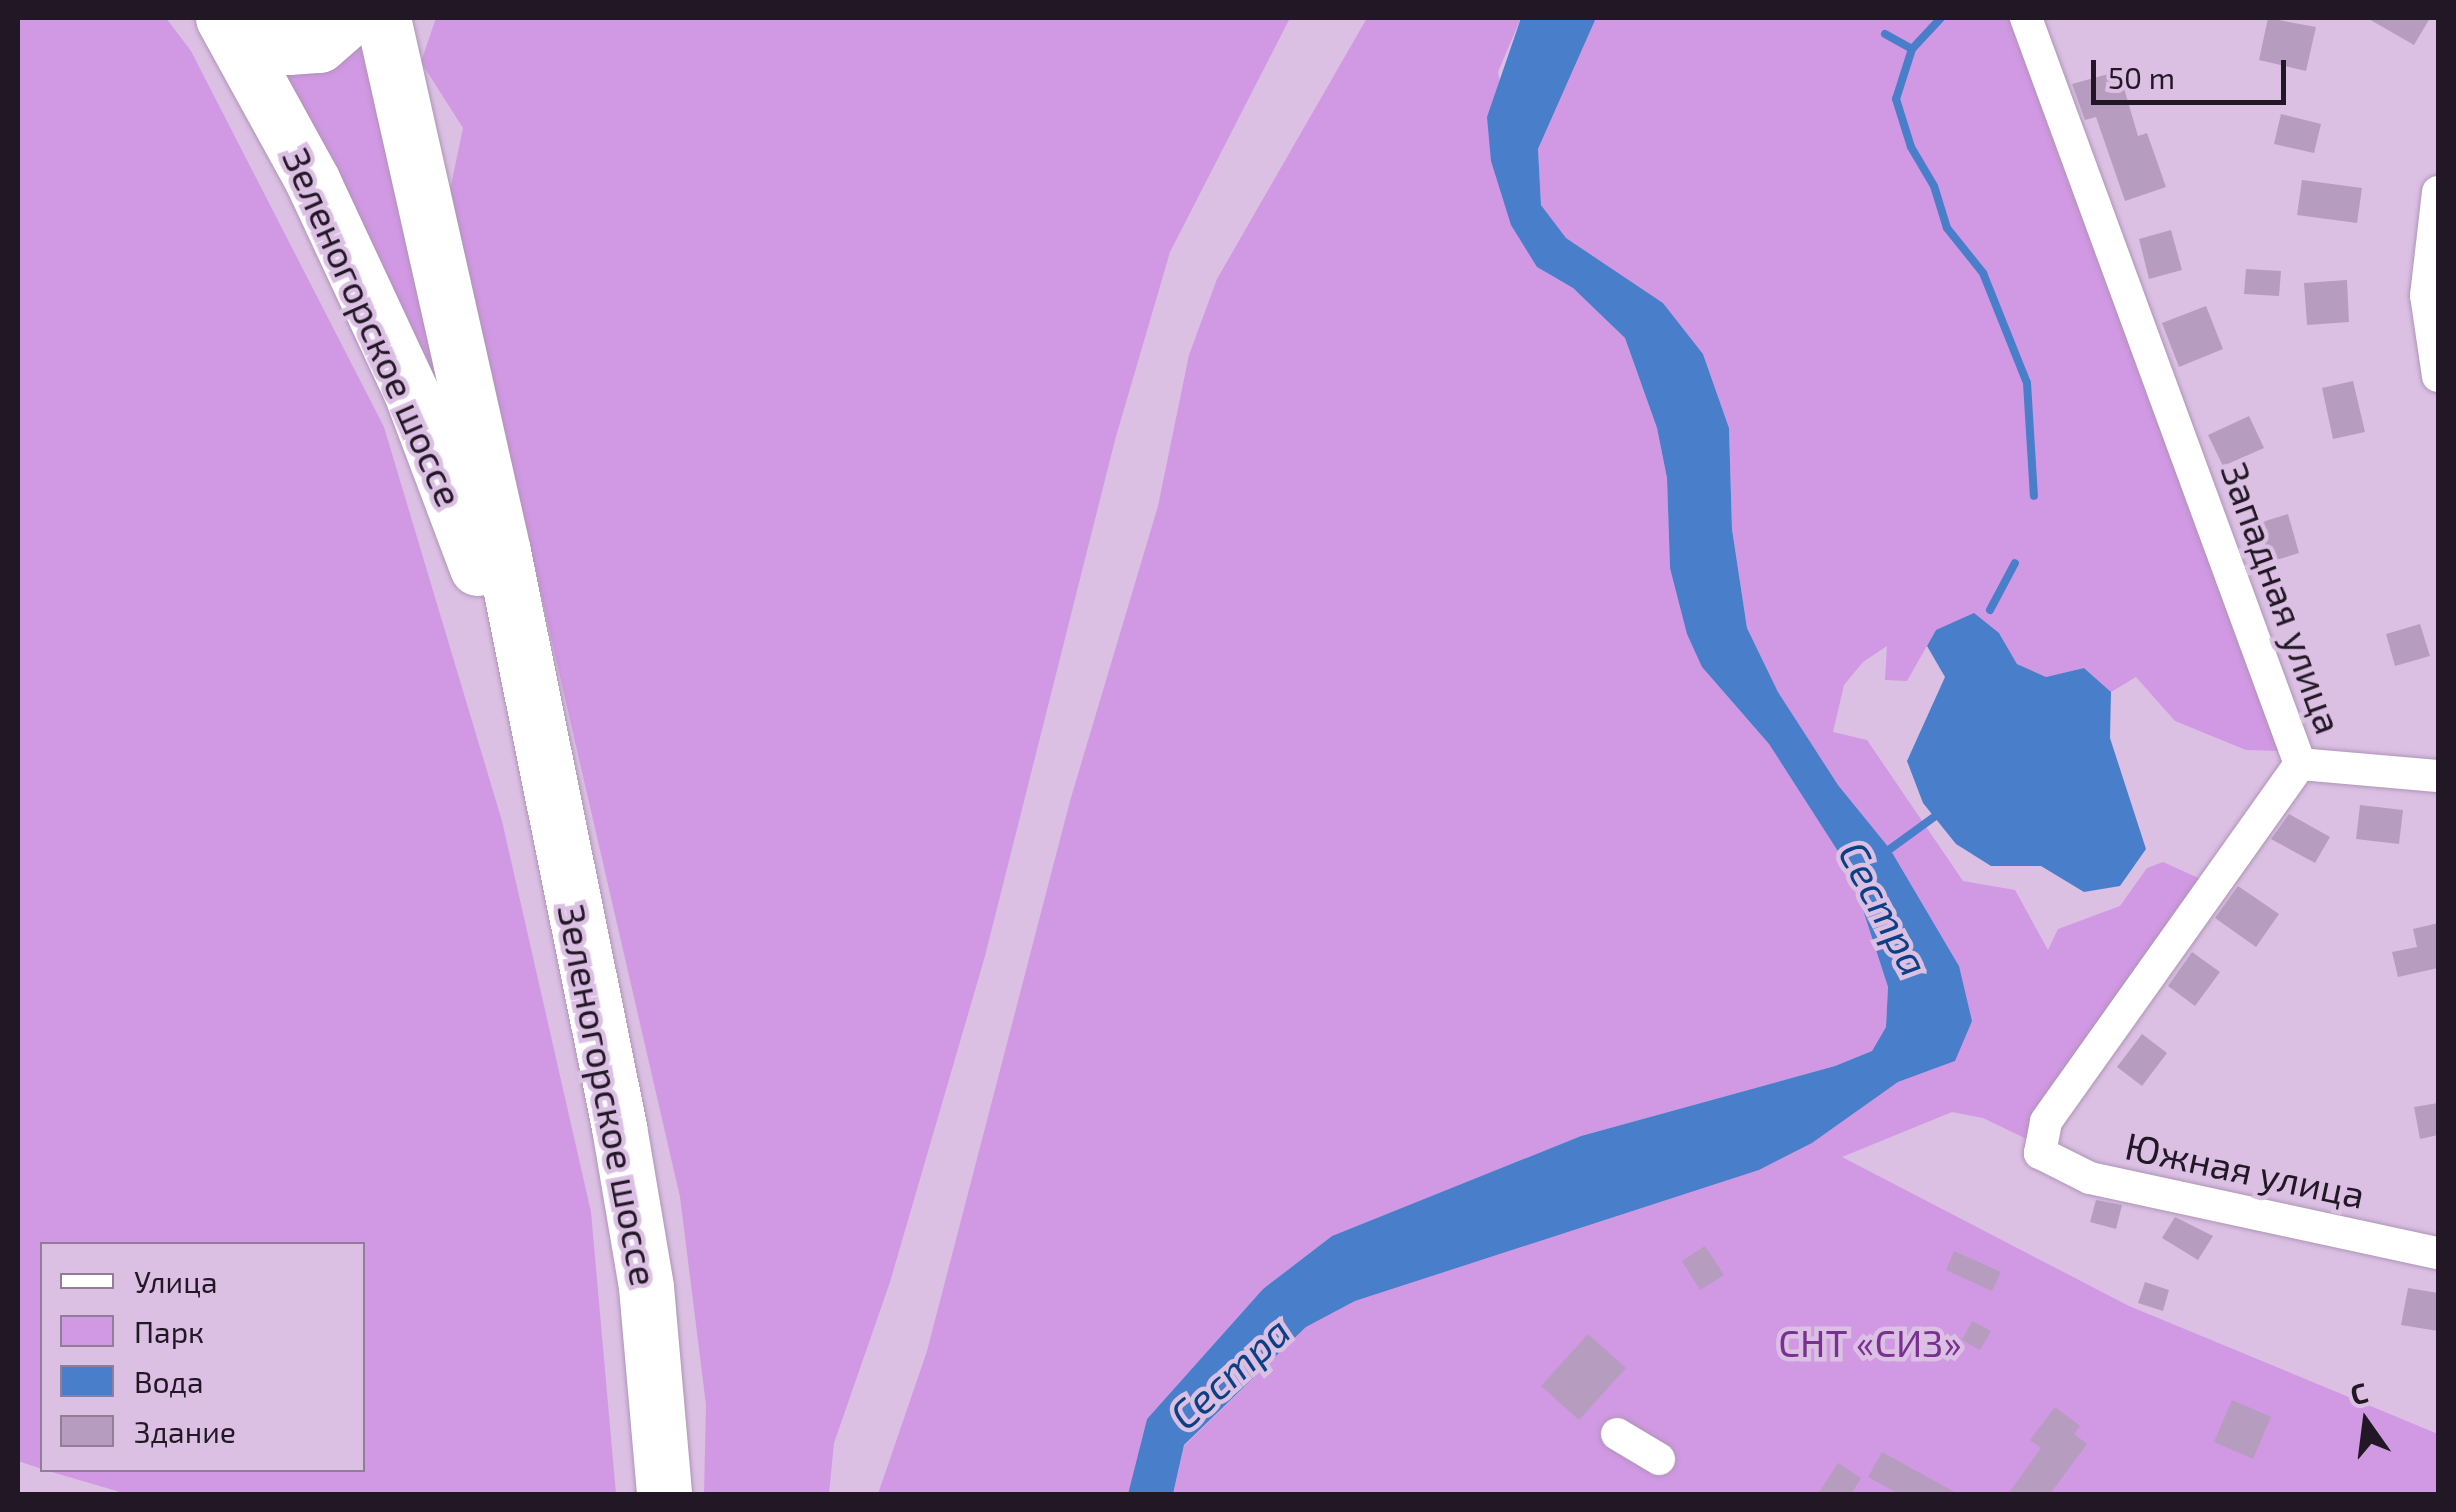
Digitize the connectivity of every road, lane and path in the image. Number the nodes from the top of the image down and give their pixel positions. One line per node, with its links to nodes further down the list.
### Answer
1 (223, 18): 8 (highway, Зеленогорское шоссе)
2 (246, 18): 3 (highway)
3 (350, 18)
4 (383, 18): 8 (highway, Зеленогорское шоссе)
5 (2026, 18): 9 (street, Западная улица)
6 (2438, 192): 7 (street)
7 (2438, 376)
8 (528, 700): 15 (highway, Зеленогорское шоссе)
9 (2300, 764): 10 (street); 11 (street, Западная улица)
10 (2438, 776)
11 (2040, 1152): 12 (street, Южная улица)
12 (2438, 1252)
13 (1617, 1434): 14 (street)
14 (1659, 1459)
15 (664, 1494)

